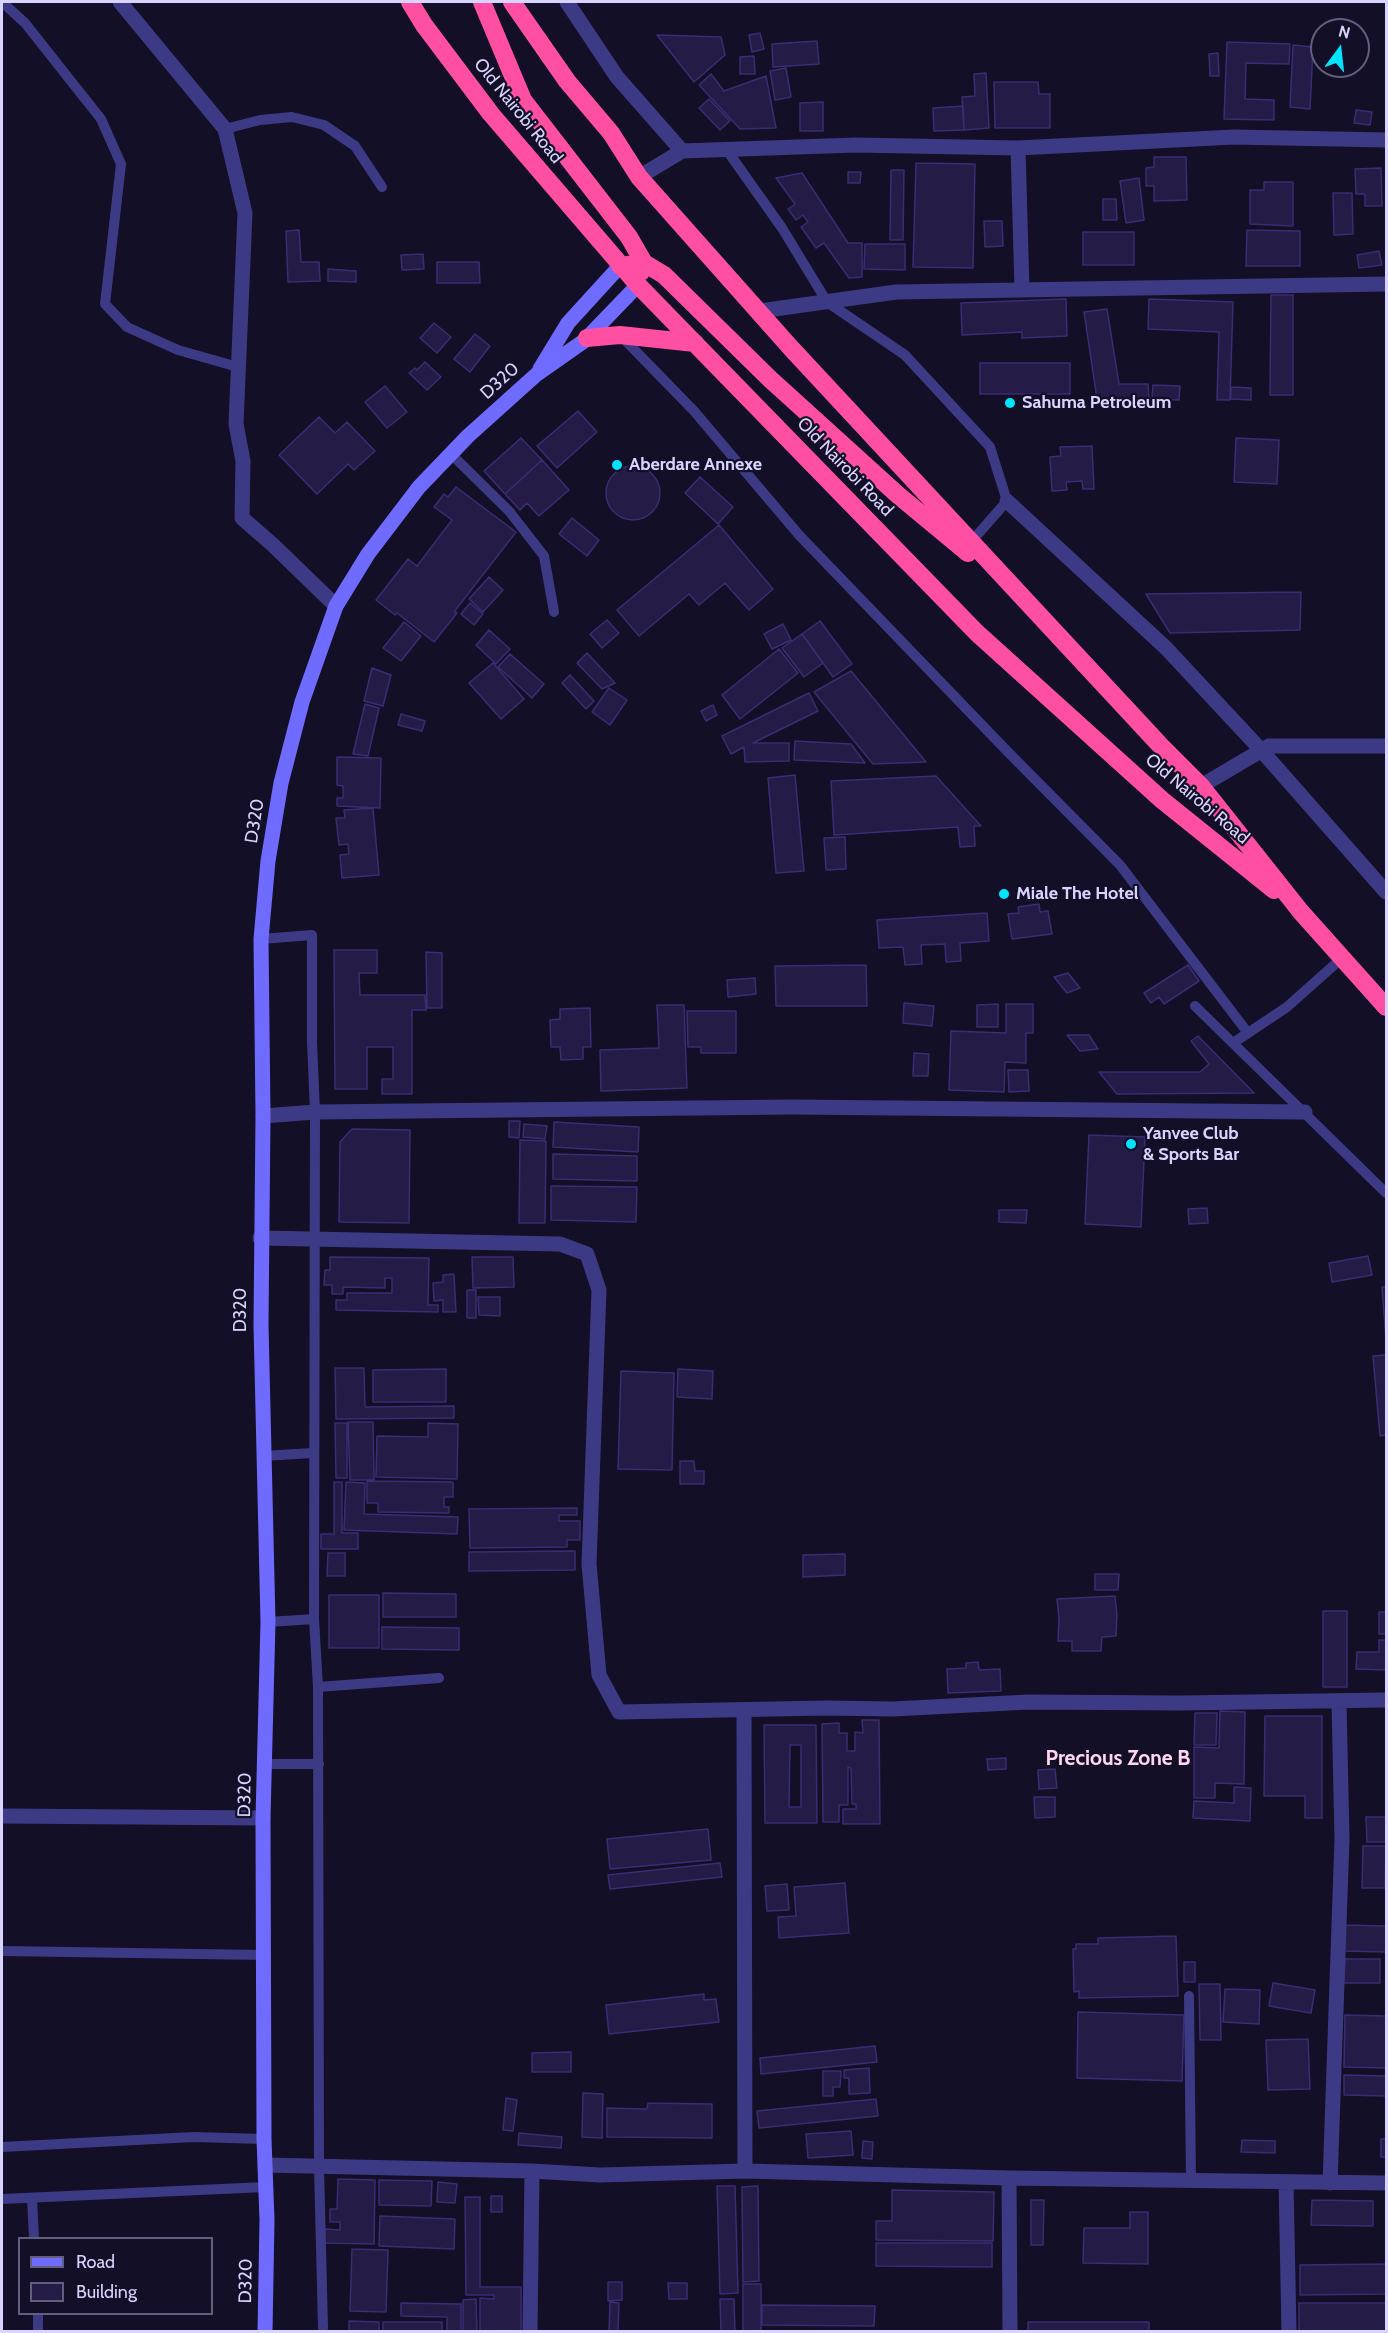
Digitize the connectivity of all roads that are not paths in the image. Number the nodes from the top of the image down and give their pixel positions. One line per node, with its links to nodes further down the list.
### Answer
1 (2, 2): 24 (lane)
2 (120, 2): 7 (street)
3 (411, 2): 15 (highway, Old Nairobi Road)
4 (482, 2): 14 (highway)
5 (512, 2): 12 (highway, Old Nairobi Road)
6 (567, 2): 11 (street)
7 (225, 129): 13 (lane); 24 (street)
8 (1386, 140): 9 (street)
9 (1018, 148): 10 (street); 18 (street)
10 (726, 149): 11 (street); 19 (lane)
11 (682, 151): 12 (street)
12 (639, 177): 20 (highway, Old Nairobi Road)
13 (382, 187)
14 (644, 262): 15 (highway); 17 (highway); 29 (highway)
15 (620, 266): 17 (highway, Old Nairobi Road); 25 (street, D320)
16 (1386, 284): 18 (street)
17 (638, 285): 22 (street, D320); 23 (highway, Old Nairobi Road)
18 (1022, 290): 19 (street)
19 (827, 302): 20 (street); 27 (lane)
20 (760, 311): 28 (highway, Old Nairobi Road)
21 (620, 335): 22 (highway); 23 (highway); 41 (lane)
22 (587, 338): 25 (street, D320)
23 (695, 343): 36 (highway, Old Nairobi Road)
24 (238, 367): 30 (street)
25 (537, 374): 26 (street, D320 / D320)
26 (451, 454): 30 (street, D320 / D320); 31 (lane)
27 (1007, 501): 28 (lane); 33 (street)
28 (971, 542): 29 (highway, Old Nairobi Road)
29 (1024, 600): 34 (highway, Old Nairobi Road)
30 (336, 606): 37 (street, D320 / D320)
31 (554, 612)
32 (1386, 746): 33 (street)
33 (1261, 750): 34 (street); 35 (street)
34 (1201, 786): 36 (highway, Old Nairobi Road)
35 (1386, 892)
36 (1301, 912): 38 (highway, Old Nairobi Road)
37 (261, 939): 43 (lane); 45 (street, D320 / D320)
38 (1341, 958): 40 (highway, Old Nairobi Road); 41 (lane)
39 (1195, 1006): 42 (lane)
40 (1386, 1007)
41 (1248, 1033): 42 (lane)
42 (1233, 1043): 44 (lane)
43 (315, 1112): 44 (street); 45 (street); 48 (lane)
44 (1305, 1112): 46 (lane)
45 (263, 1116): 47 (street, D320 / D320)
46 (1386, 1193)
47 (260, 1238): 48 (street); 50 (street, D320 / D320)
48 (314, 1240): 49 (lane); 57 (street)
49 (313, 1453): 50 (lane); 51 (lane)
50 (263, 1456): 52 (street, D320 / D320)
51 (314, 1619): 52 (lane); 54 (lane)
52 (268, 1622): 58 (street, D320 / D320)
53 (439, 1678): 54 (lane)
54 (318, 1686): 59 (lane)
55 (1386, 1700): 56 (street)
56 (1339, 1702): 57 (street); 74 (street)
57 (744, 1710): 70 (street)
58 (265, 1764): 59 (lane); 61 (street, D320 / D320)
59 (319, 1764): 68 (lane)
60 (2, 1816): 61 (street)
61 (263, 1818): 63 (street, D320 / D320)
62 (2, 1951): 63 (lane)
63 (264, 1955): 65 (street, D320 / D320)
64 (1190, 1996): 72 (lane)
65 (264, 2139): 66 (lane); 67 (street, D320 / D320)
66 (2, 2147)
67 (265, 2165): 68 (street); 76 (street, D320 / D320)
68 (320, 2167): 69 (street); 81 (lane)
69 (532, 2171): 70 (street); 84 (street)
70 (745, 2171): 71 (street)
71 (1008, 2178): 72 (street); 85 (street)
72 (1191, 2181): 73 (street)
73 (1286, 2182): 74 (street); 86 (street)
74 (1330, 2183): 75 (street)
75 (1386, 2183)
76 (265, 2187): 77 (lane); 83 (street, D320 / D320)
77 (32, 2198): 78 (lane); 79 (lane)
78 (2, 2199)
79 (34, 2237)
80 (38, 2315): 82 (lane)
81 (323, 2328)
82 (38, 2331)
83 (265, 2331)
84 (530, 2331)
85 (1010, 2331)
86 (1289, 2331)

